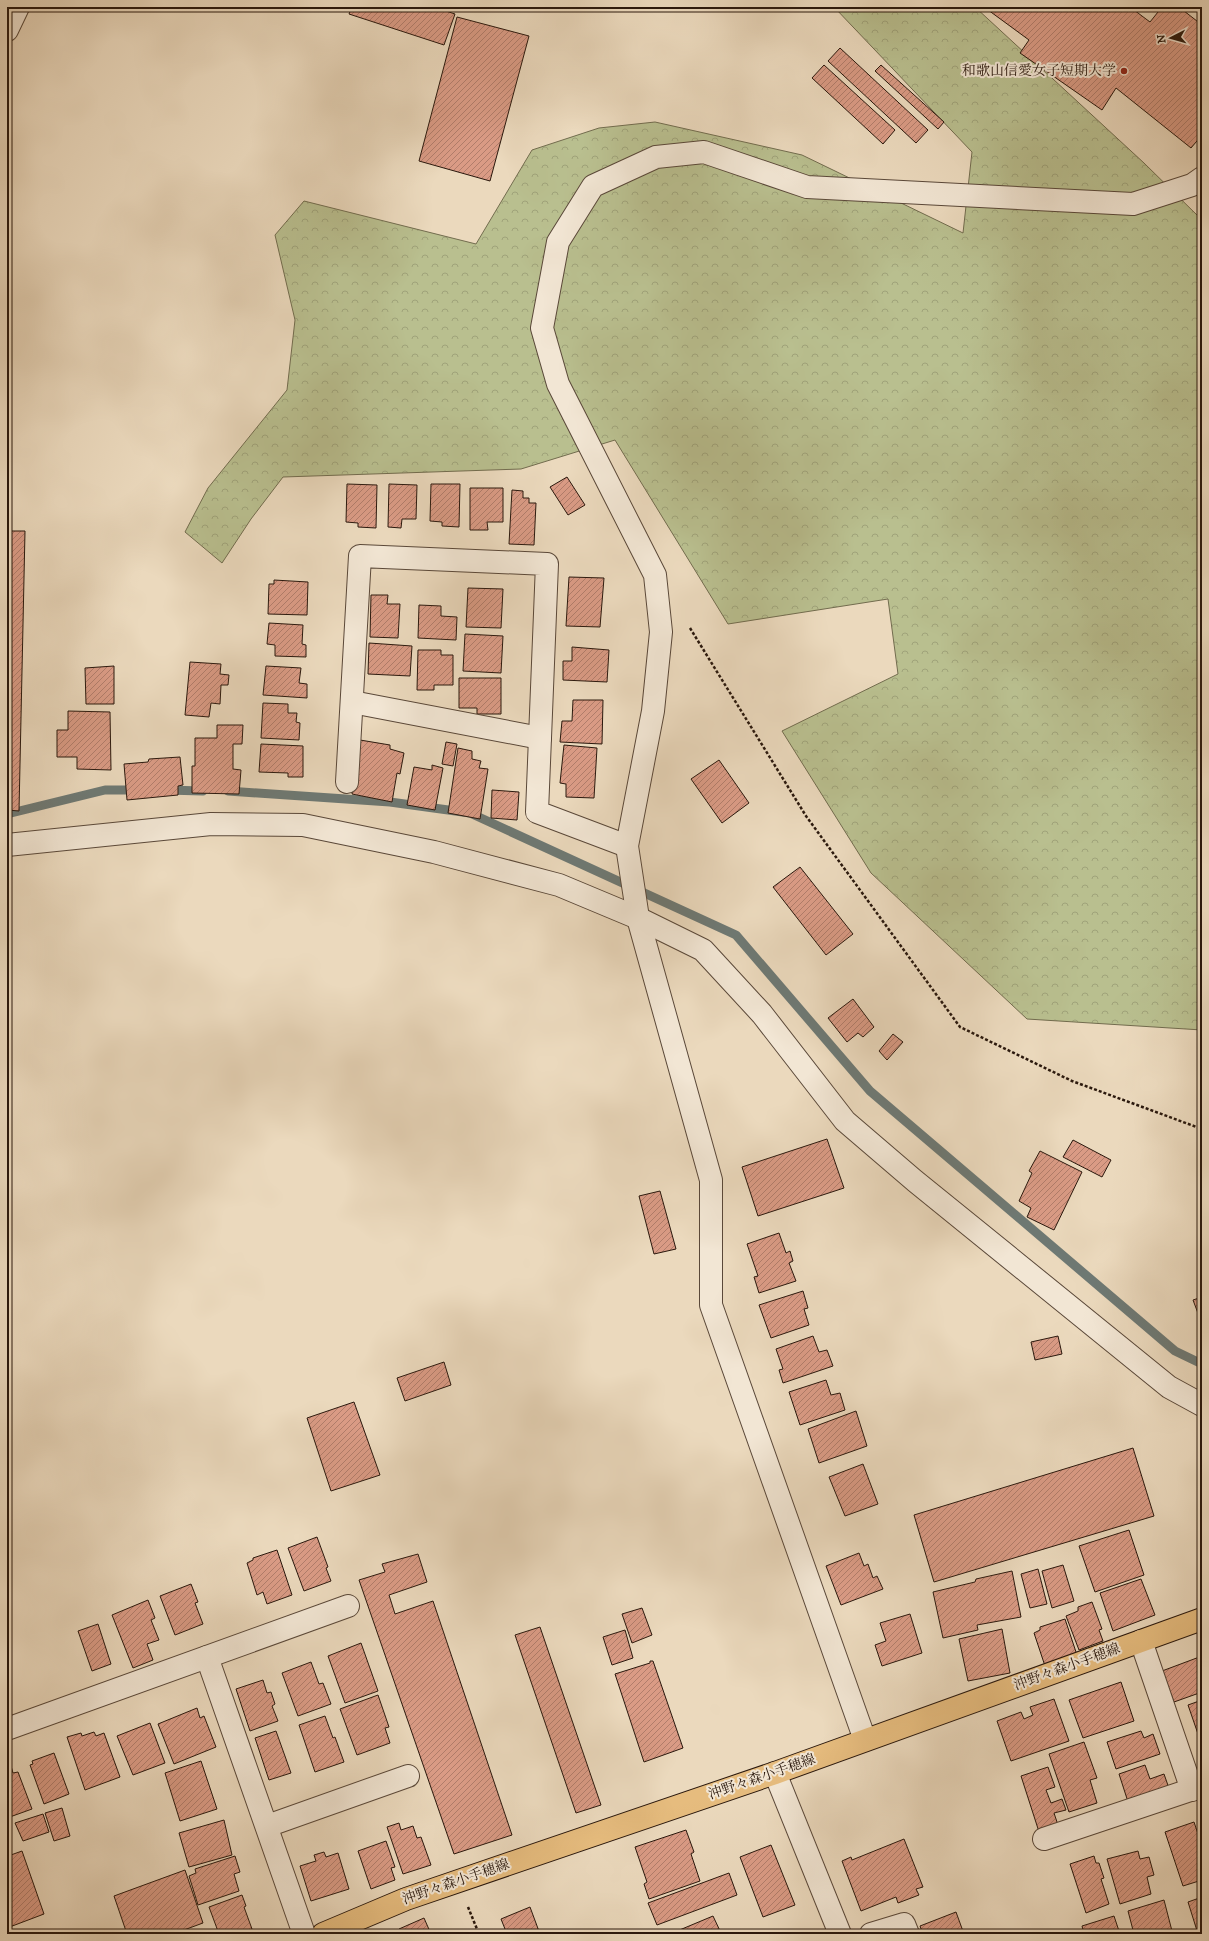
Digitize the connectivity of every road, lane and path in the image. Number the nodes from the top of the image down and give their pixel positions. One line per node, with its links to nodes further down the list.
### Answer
1 (18, 7): 2 (street)
2 (7, 30)
3 (1202, 178): 4 (street)
4 (658, 609): 9 (street); 11 (path)
5 (352, 702): 6 (street); 6 (street); 7 (street)
6 (540, 738): 9 (street)
7 (347, 782)
8 (7, 845): 10 (street)
9 (627, 846): 10 (street)
10 (638, 918): 12 (street); 18 (street)
11 (1202, 1129)
12 (1202, 1406)
13 (348, 1606): 16 (street)
14 (1202, 1619): 15 (main road, 沖野々森小手穂線)
15 (1141, 1641): 18 (main road, 沖野々森小手穂線); 21 (street)
16 (207, 1657): 17 (street); 22 (street)
17 (7, 1729)
18 (865, 1740): 19 (main road, 沖野々森小手穂線)
19 (775, 1773): 25 (main road, 沖野々森小手穂線); 26 (street)
20 (408, 1776): 22 (street)
21 (1197, 1788): 23 (street)
22 (267, 1826): 24 (street)
23 (1044, 1839)
24 (304, 1934)
25 (322, 1934)
26 (840, 1934)
27 (871, 1934): 28 (street)
28 (908, 1934)

